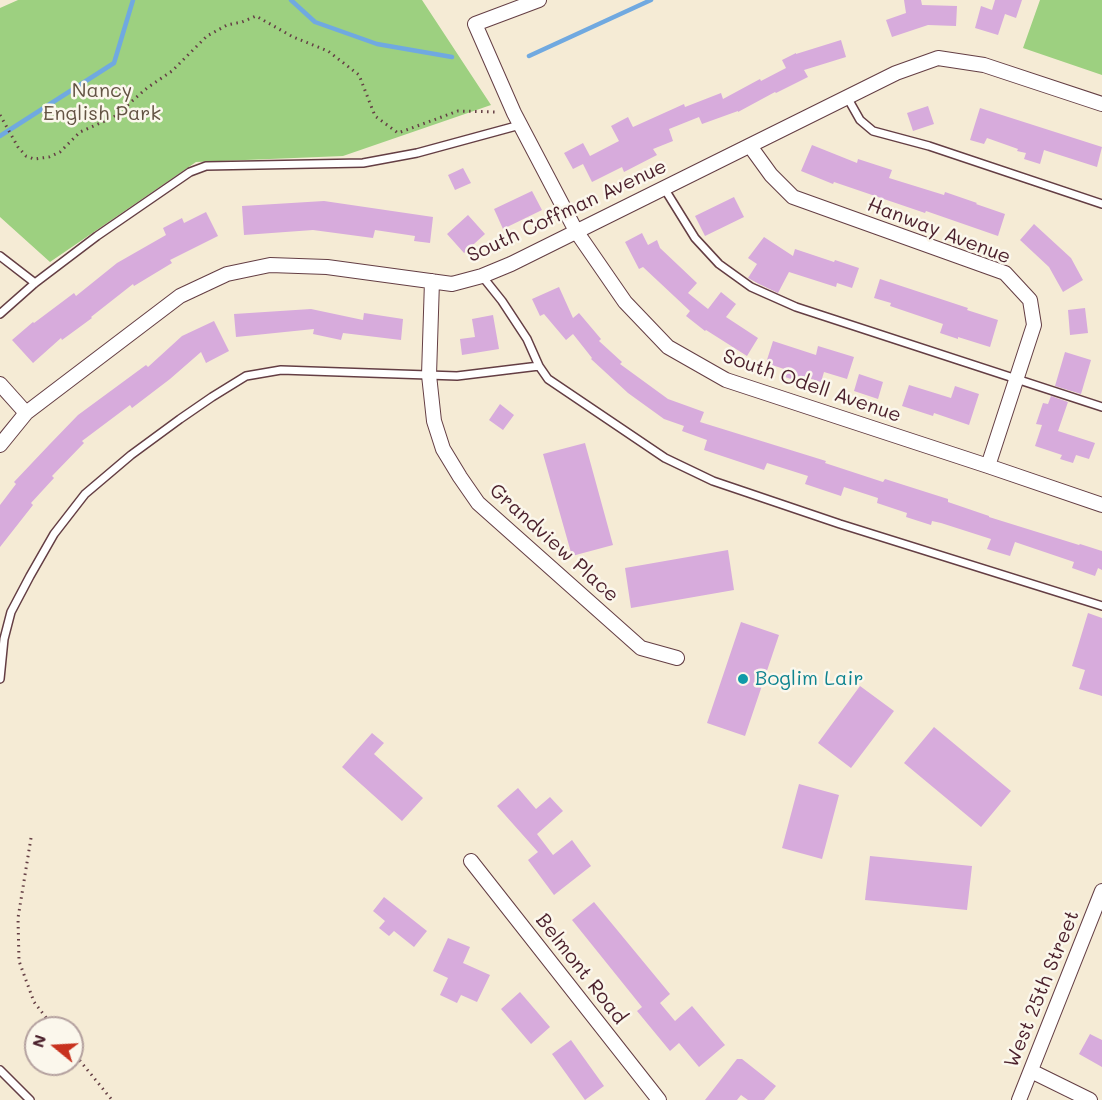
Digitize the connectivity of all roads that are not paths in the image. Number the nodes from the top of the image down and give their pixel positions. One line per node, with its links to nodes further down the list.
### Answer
1 (539, 0): 4 (street, South Odell Avenue)
2 (847, 97): 3 (street, South Coffman Avenue); 5 (street, South Coffman Avenue); 7 (lane)
3 (1102, 104)
4 (517, 119): 8 (street, South Odell Avenue); 12 (lane)
5 (750, 146): 6 (street, South Coffman Avenue); 16 (street, Hanway Avenue)
6 (664, 188): 8 (street, South Coffman Avenue); 16 (lane)
7 (1102, 204)
8 (576, 231): 10 (street, South Coffman Avenue); 21 (street, South Odell Avenue)
9 (0, 256): 12 (lane)
10 (482, 276): 11 (street, South Coffman Avenue); 14 (lane)
11 (432, 281): 15 (street, Grandview Place); 19 (street, South Coffman Avenue)
12 (35, 283): 13 (lane)
13 (0, 314)
14 (539, 366): 15 (lane); 23 (lane)
15 (429, 375): 24 (street, Grandview Place); 25 (lane)
16 (1017, 379): 18 (lane); 21 (street, Hanway Avenue)
17 (0, 384): 19 (street)
18 (1102, 407)
19 (27, 413): 20 (street, South Coffman Avenue)
20 (0, 445)
21 (988, 466): 22 (street, South Odell Avenue)
22 (1102, 506)
23 (1102, 606)
24 (677, 658)
25 (0, 679)
26 (471, 861): 31 (street, Belmont Road)
27 (1101, 896): 29 (street, West 25th Street)
28 (0, 1070): 30 (lane)
29 (1030, 1071): 32 (street, West 25th Street); 33 (street)
30 (30, 1100)
31 (659, 1100)
32 (1019, 1100)
33 (1090, 1100)

